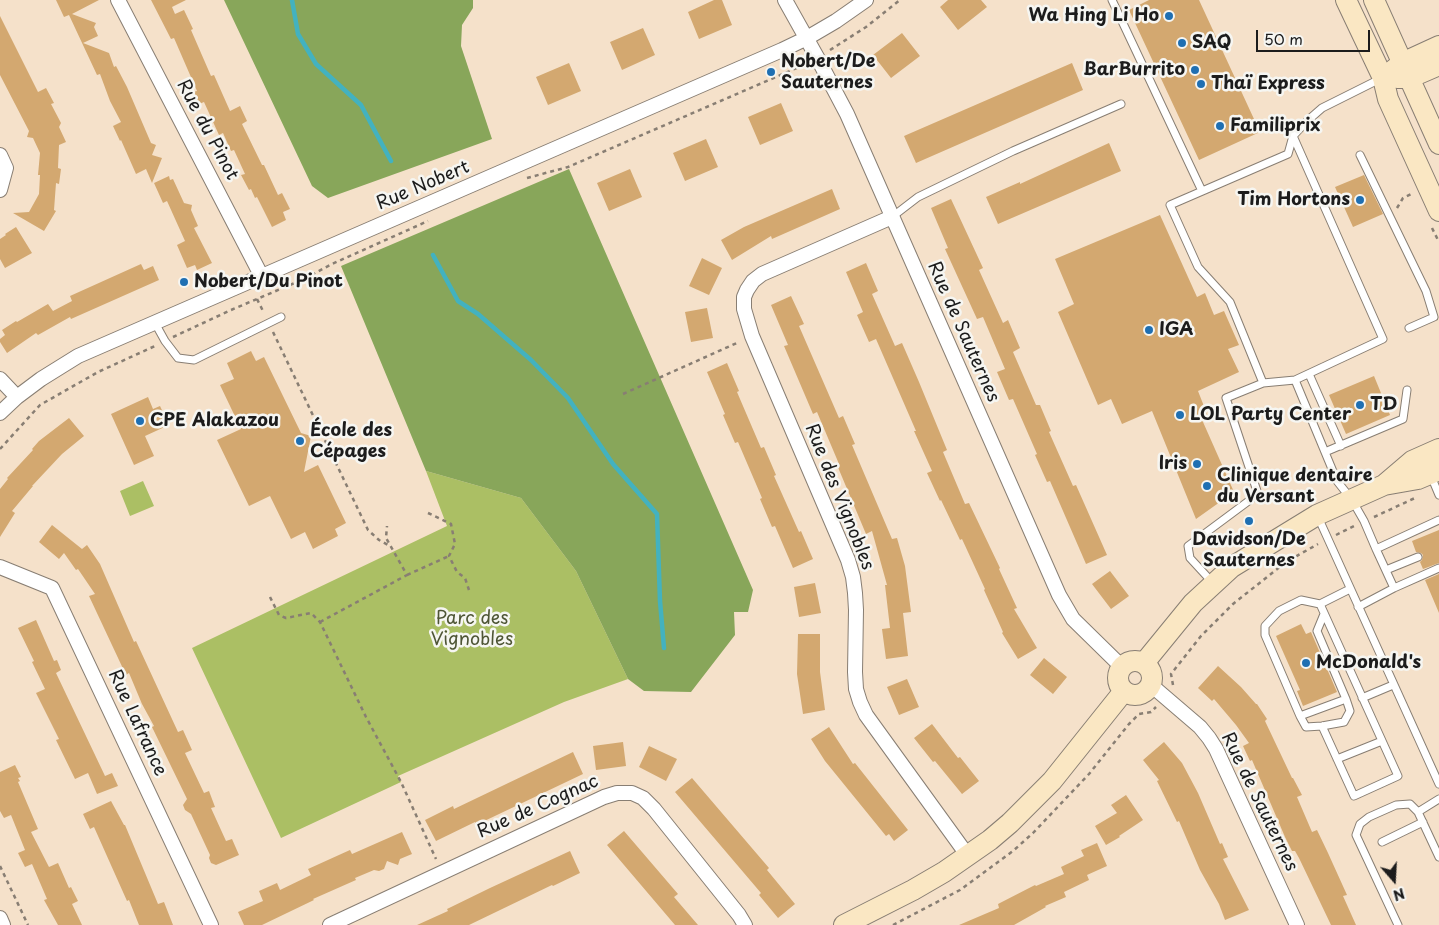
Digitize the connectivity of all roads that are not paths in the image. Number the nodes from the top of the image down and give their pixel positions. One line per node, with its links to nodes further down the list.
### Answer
1 (118, 0): 21 (street, Rue du Pinot)
2 (785, 0): 7 (street, Rue de Sauternes)
3 (866, 0): 7 (street, Rue Nobert)
4 (1112, 0): 18 (lane)
5 (1346, 0): 11 (street)
6 (1374, 0): 10 (street)
7 (807, 38): 20 (street, Rue de Sauternes); 21 (street, Rue Nobert)
8 (1439, 46): 10 (street)
9 (1439, 64): 10 (street)
10 (1405, 71): 11 (street); 14 (street)
11 (1382, 78): 13 (lane); 19 (street)
12 (1121, 104): 20 (lane)
13 (1293, 136): 18 (lane); 25 (lane)
14 (1439, 144)
15 (1360, 155): 24 (lane)
16 (0, 156): 17 (street)
17 (0, 190)
18 (1202, 191): 28 (lane)
19 (1439, 211)
20 (892, 217): 52 (street, Rue de Sauternes); 67 (street, Rue des Vignobles)
21 (262, 277): 23 (street, Rue Nobert)
22 (281, 317): 23 (lane)
23 (155, 323): 30 (street, Rue Nobert)
24 (1409, 328)
25 (1309, 374): 27 (lane); 32 (lane)
26 (0, 380): 30 (street)
27 (1295, 380): 28 (lane); 34 (lane)
28 (1263, 383): 45 (lane)
29 (1407, 390): 32 (lane)
30 (17, 397): 31 (street, Rue Nobert)
31 (0, 413)
32 (1341, 446): 34 (lane)
33 (1439, 449): 36 (street)
34 (1325, 452): 37 (lane)
35 (1436, 482): 36 (street)
36 (1384, 485): 37 (street)
37 (1352, 500): 38 (street); 40 (lane)
38 (1317, 515): 45 (street); 47 (lane)
39 (1439, 520): 40 (lane)
40 (1376, 548): 44 (lane)
41 (1418, 557): 44 (lane)
42 (0, 567): 71 (street, Rue Lafrance)
43 (1439, 568): 46 (lane)
44 (1386, 570): 46 (lane)
45 (1214, 584): 51 (street)
46 (1394, 588): 49 (lane)
47 (1350, 590): 48 (lane); 49 (lane)
48 (1320, 604): 50 (lane); 58 (lane)
49 (1358, 607): 54 (lane)
50 (1324, 614): 56 (lane); 57 (lane)
51 (1144, 663): 52 (street); 53 (street)
52 (1122, 667): 55 (street)
53 (1151, 685): 55 (street); 75 (street, Rue de Sauternes)
54 (1393, 685): 56 (lane); 62 (lane)
55 (1124, 691): 67 (street)
56 (1362, 698): 60 (lane)
57 (1346, 699): 58 (lane); 59 (lane)
58 (1300, 716): 59 (lane)
59 (1322, 726): 61 (lane)
60 (1382, 741): 61 (lane); 61 (lane)
61 (1337, 760)
62 (1439, 784)
63 (1439, 799): 64 (lane)
64 (1418, 812): 65 (lane); 76 (lane)
65 (1423, 822): 66 (lane); 68 (lane)
66 (1382, 842)
67 (968, 856): 74 (street)
68 (1439, 856)
69 (0, 918): 70 (street)
70 (3, 925)
71 (211, 925)
72 (330, 925): 73 (street, Rue de Cognac)
73 (745, 925)
74 (844, 925)
75 (1298, 925)
76 (1398, 925)

